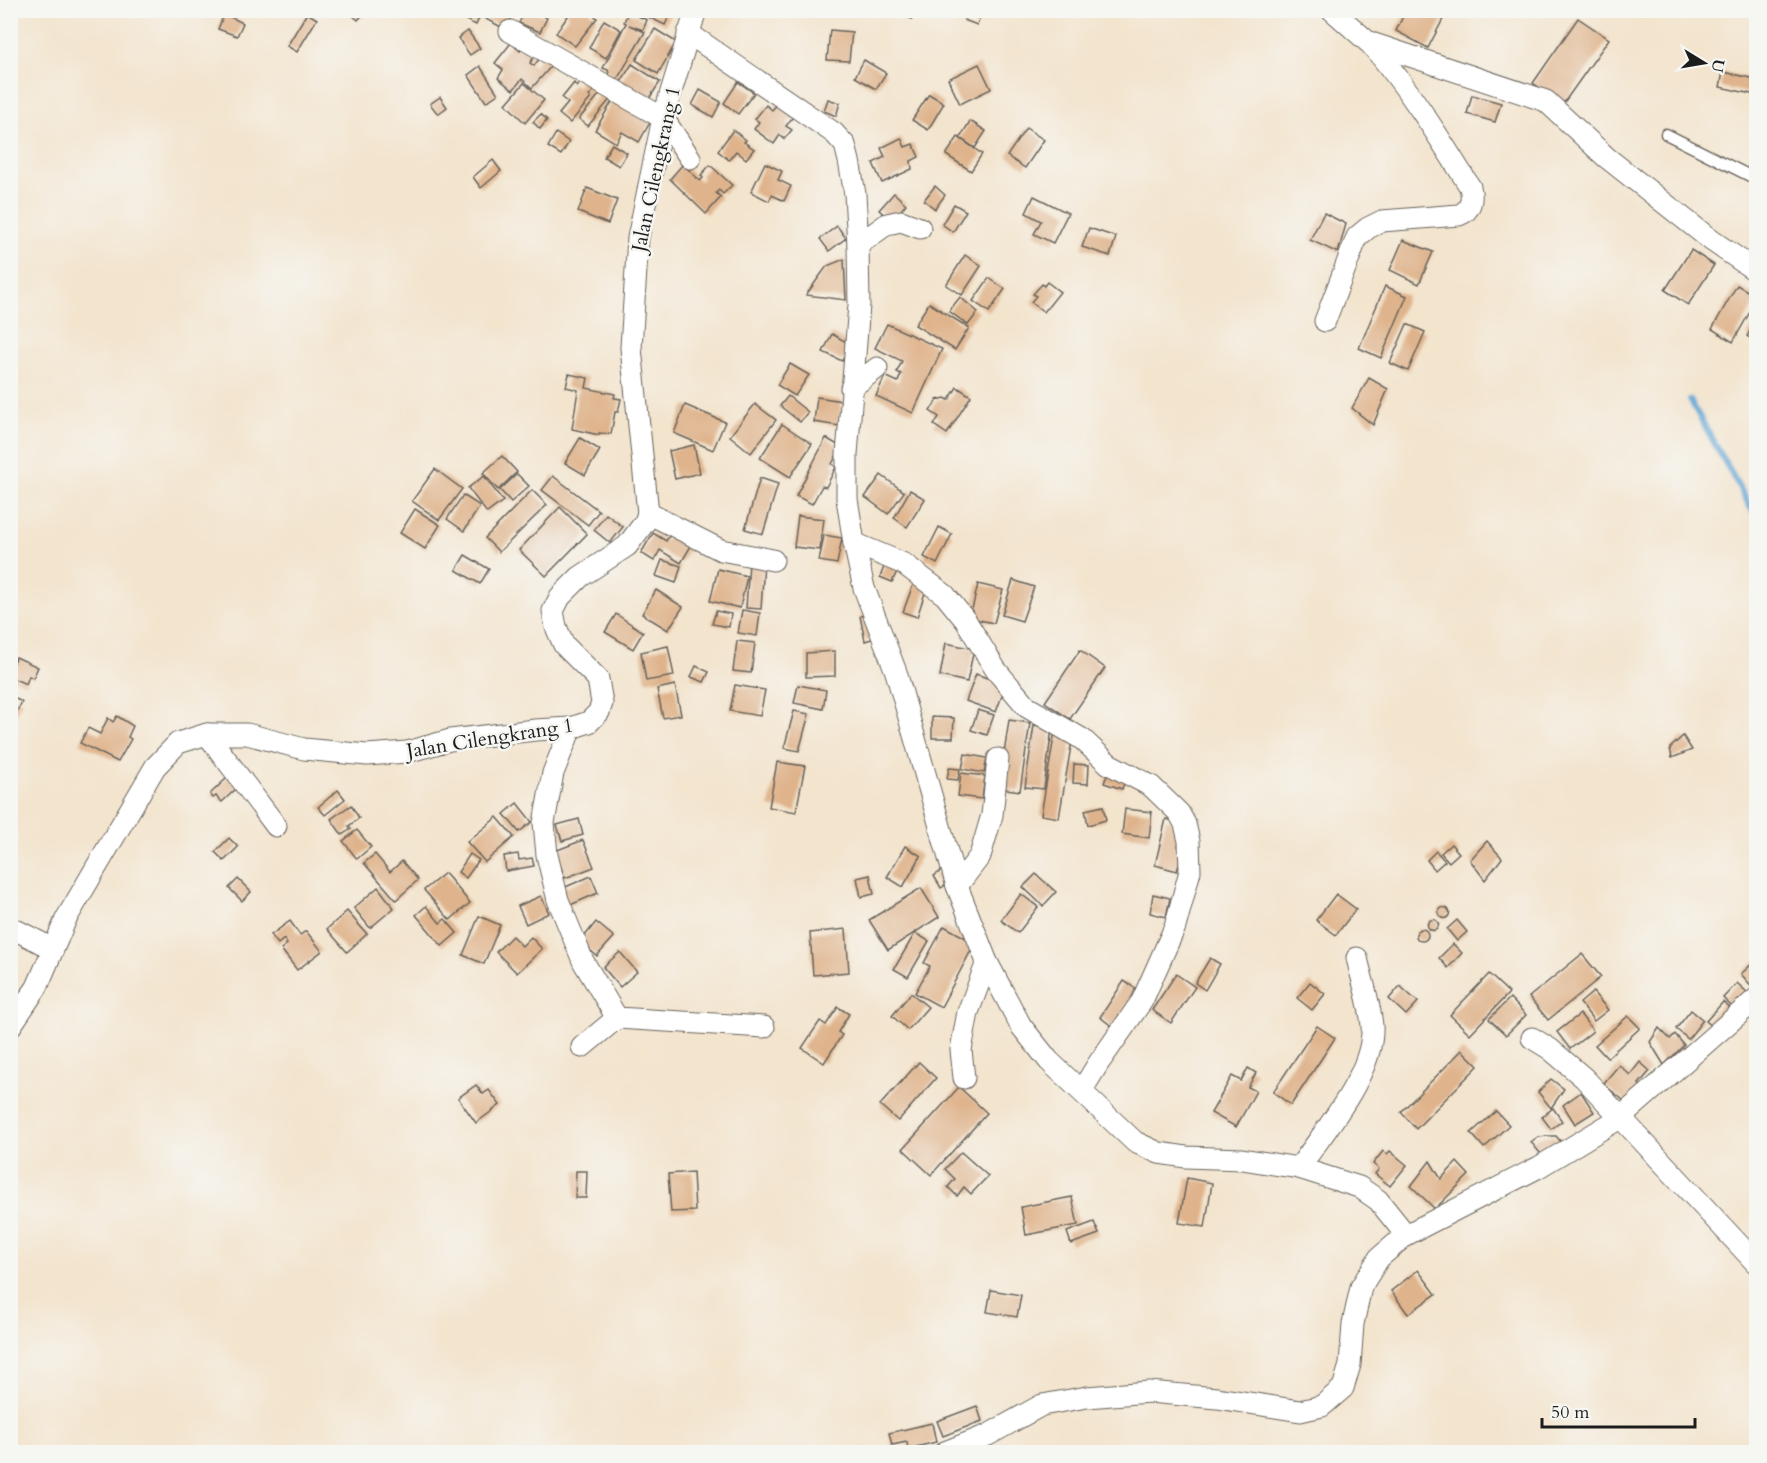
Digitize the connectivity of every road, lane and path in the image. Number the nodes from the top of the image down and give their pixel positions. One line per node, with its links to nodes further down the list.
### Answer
1 (696, 10): 4 (street, Jalan Cilengkrang 1)
2 (1332, 10): 5 (street)
3 (510, 32): 6 (street)
4 (688, 33): 6 (street, Jalan Cilengkrang 1); 11 (street)
5 (1368, 42): 12 (street); 13 (street)
6 (663, 118): 8 (street); 16 (street, Jalan Cilengkrang 1)
7 (1666, 134): 9 (lane)
8 (690, 158)
9 (1756, 179)
10 (920, 228): 11 (street)
11 (858, 245): 15 (street)
12 (1756, 272)
13 (1325, 321)
14 (877, 368): 15 (street)
15 (851, 388): 17 (street)
16 (648, 513): 18 (street); 19 (street, Jalan Cilengkrang 1)
17 (854, 543): 23 (street); 35 (street)
18 (773, 560)
19 (571, 728): 20 (street, Jalan Cilengkrang 1); 29 (street)
20 (207, 734): 22 (street); 25 (street, Jalan Cilengkrang 1)
21 (998, 759): 23 (street)
22 (276, 826)
23 (957, 886): 27 (street)
24 (10, 927): 25 (street)
25 (53, 949): 30 (street, Jalan Cilengkrang 1)
26 (1357, 958): 37 (street)
27 (987, 962): 34 (street); 35 (street)
28 (1756, 999): 36 (street)
29 (617, 1018): 31 (street); 33 (street)
30 (10, 1027)
31 (764, 1027)
32 (1532, 1038): 36 (street)
33 (582, 1047)
34 (964, 1078)
35 (1082, 1090): 37 (street)
36 (1620, 1118): 38 (street); 39 (street)
37 (1299, 1168): 38 (street)
38 (1406, 1235): 40 (street)
39 (1756, 1263)
40 (945, 1452)

